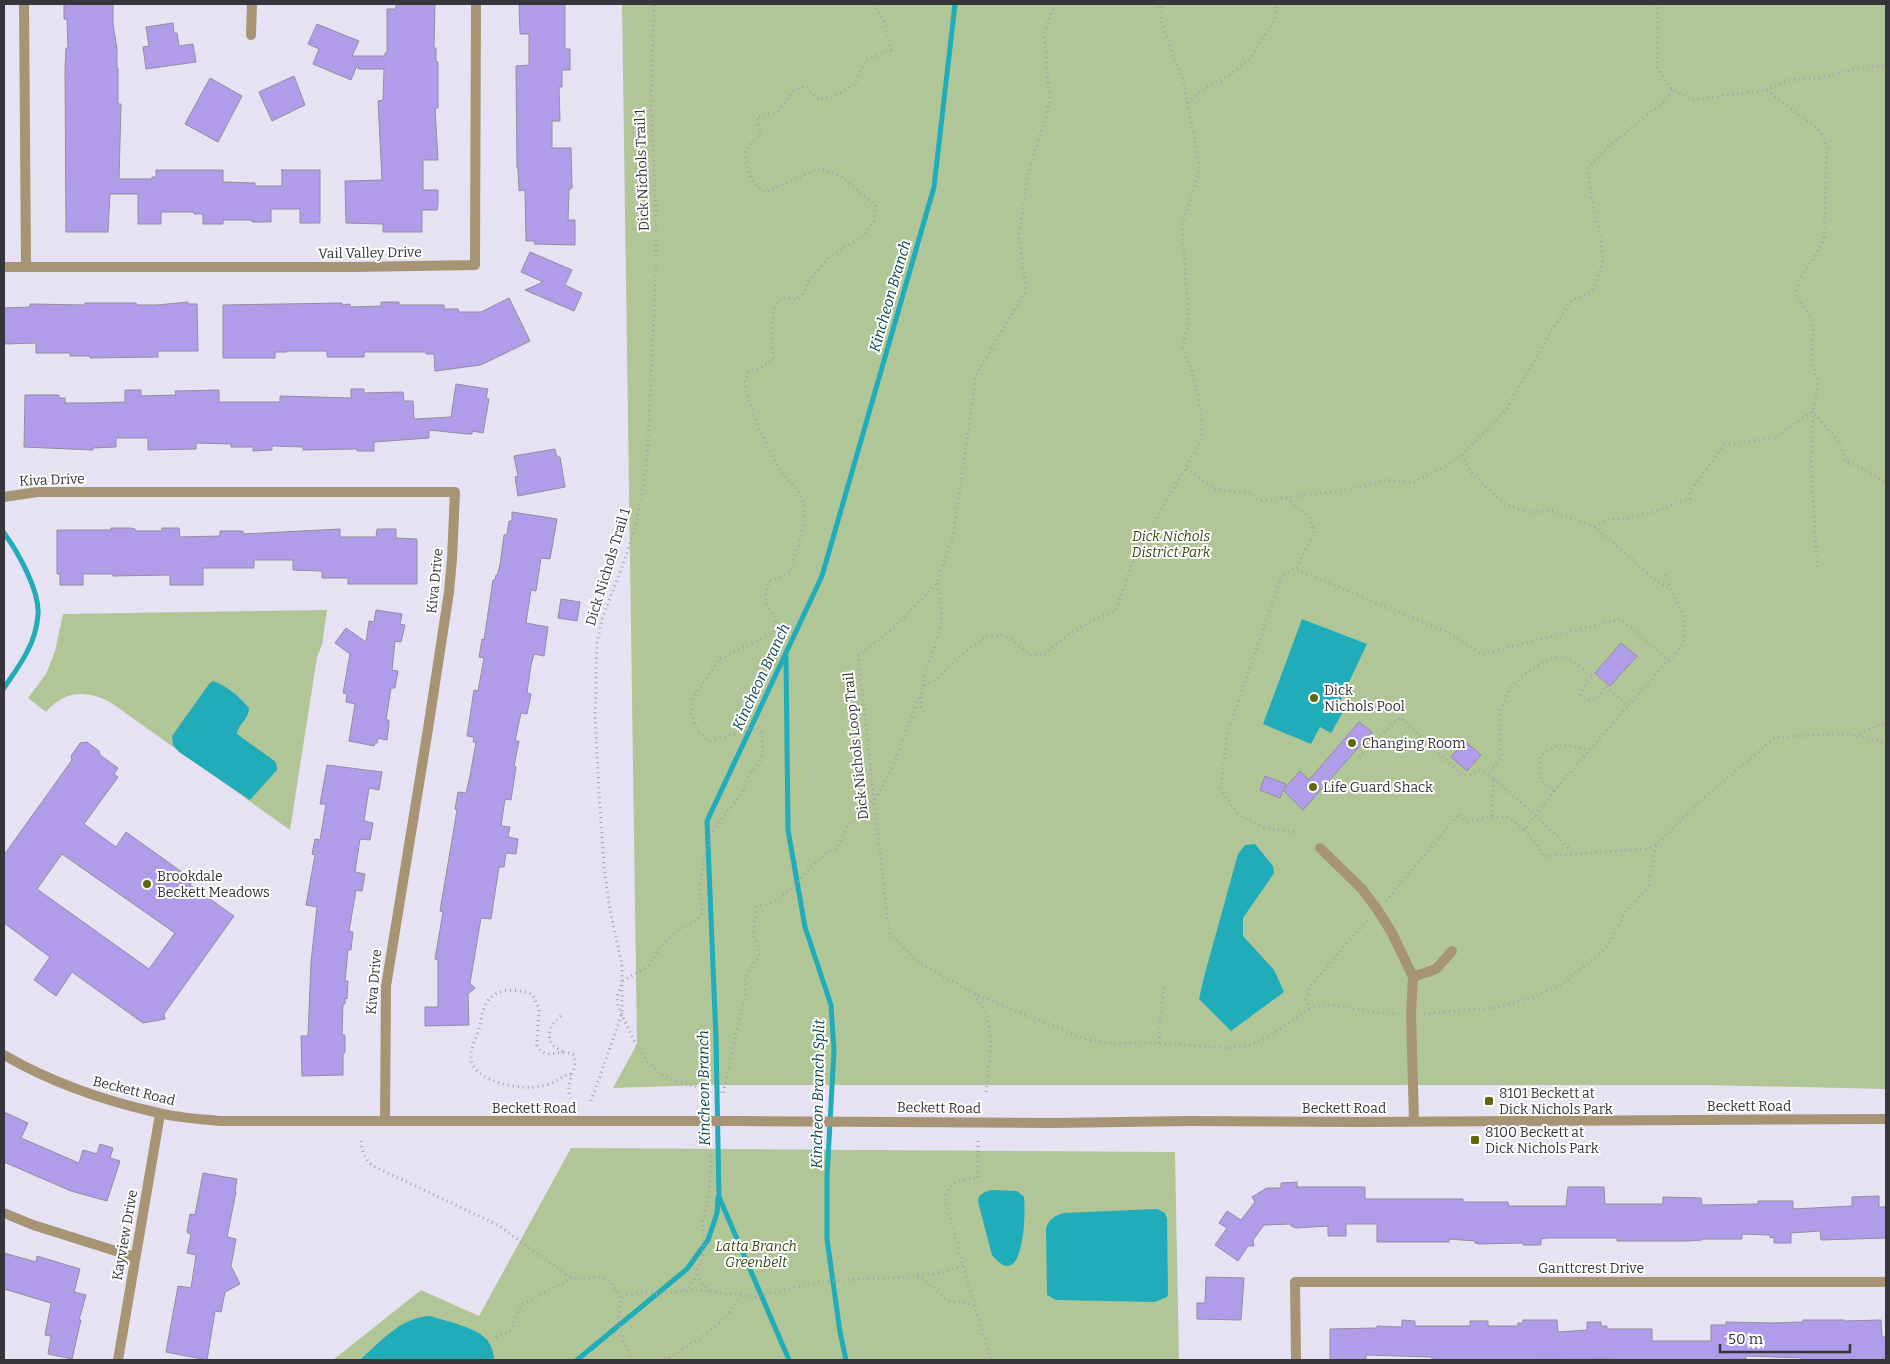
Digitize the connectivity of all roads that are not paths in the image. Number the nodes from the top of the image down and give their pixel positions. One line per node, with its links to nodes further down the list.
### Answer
1 (24, 4): 5 (street)
2 (252, 4): 4 (street)
3 (476, 4): 5 (street, Vail Valley Drive)
4 (252, 35)
5 (26, 266): 6 (street, Vail Valley Drive)
6 (4, 267)
7 (4, 497): 14 (street, Kiva Drive)
8 (1320, 848): 10 (street)
9 (1452, 951): 10 (street)
10 (1413, 977): 15 (street)
11 (4, 1055): 12 (street, Beckett Road)
12 (160, 1114): 14 (street, Beckett Road); 17 (street, Kayview Drive)
13 (1886, 1119): 15 (street, Beckett Road)
14 (385, 1121): 15 (street, Beckett Road, bridge)
15 (1414, 1121)
16 (4, 1213): 17 (street)
17 (136, 1257): 19 (street, Kayview Drive)
18 (1886, 1282): 20 (street, Ganttcrest Drive)
19 (118, 1360)
20 (1296, 1360)

